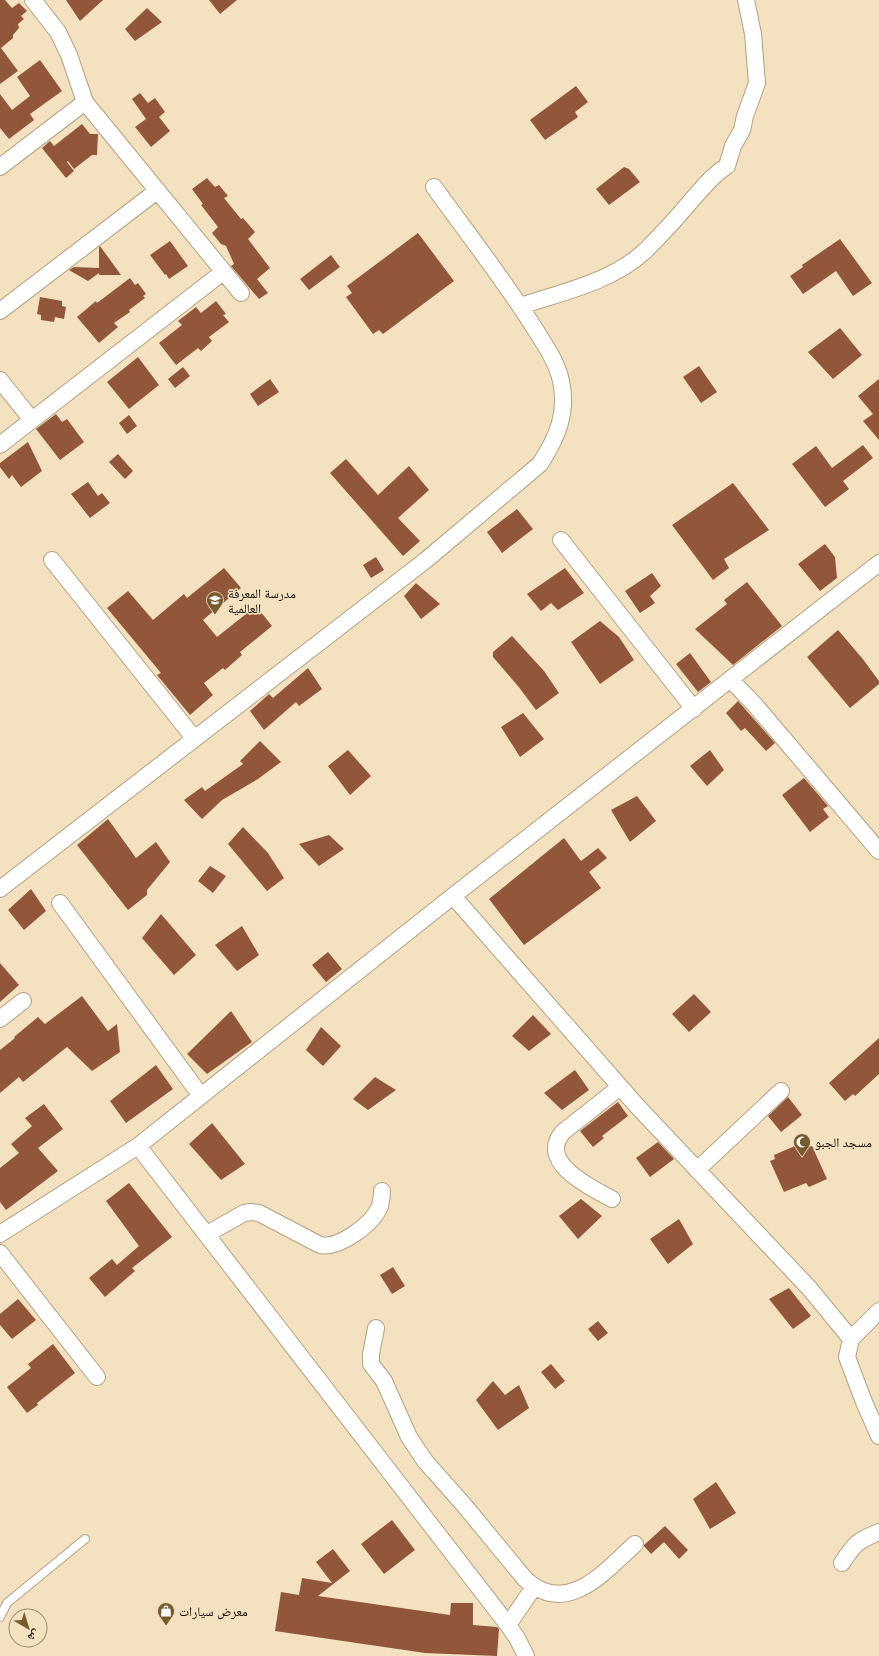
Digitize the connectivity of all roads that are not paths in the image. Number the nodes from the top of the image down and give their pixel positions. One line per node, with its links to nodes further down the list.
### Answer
1 (33, 0): 3 (street)
2 (746, 0): 9 (street)
3 (85, 102): 4 (street); 6 (street)
4 (0, 166)
5 (434, 188): 9 (street)
6 (157, 191): 7 (street); 10 (street)
7 (223, 272): 8 (street); 12 (street)
8 (241, 293)
9 (521, 306): 19 (street)
10 (0, 311)
11 (0, 380): 12 (street)
12 (32, 420): 13 (street)
13 (0, 445)
14 (561, 540): 18 (street)
15 (52, 560): 19 (street)
16 (879, 564): 17 (street)
17 (730, 679): 18 (street); 20 (street)
18 (694, 709): 22 (street)
19 (194, 738): 21 (street)
20 (879, 851)
21 (0, 889)
22 (453, 896): 26 (street); 28 (street)
23 (60, 903): 28 (street)
24 (23, 1001): 25 (street)
25 (0, 1019)
26 (620, 1087): 30 (street); 32 (street)
27 (780, 1091): 30 (street)
28 (201, 1096): 29 (street)
29 (138, 1146): 33 (street); 34 (street)
30 (697, 1170): 38 (street)
31 (382, 1191): 34 (street)
32 (612, 1198)
33 (0, 1234)
34 (207, 1234): 47 (street)
35 (0, 1253): 39 (street)
36 (879, 1312): 38 (street)
37 (376, 1328): 45 (street)
38 (851, 1339): 40 (street)
39 (97, 1377)
40 (877, 1426)
41 (879, 1532): 44 (street)
42 (85, 1539): 46 (lane)
43 (635, 1544): 45 (street)
44 (842, 1563)
45 (534, 1587): 47 (street)
46 (0, 1617)
47 (508, 1625): 48 (street)
48 (526, 1656)

